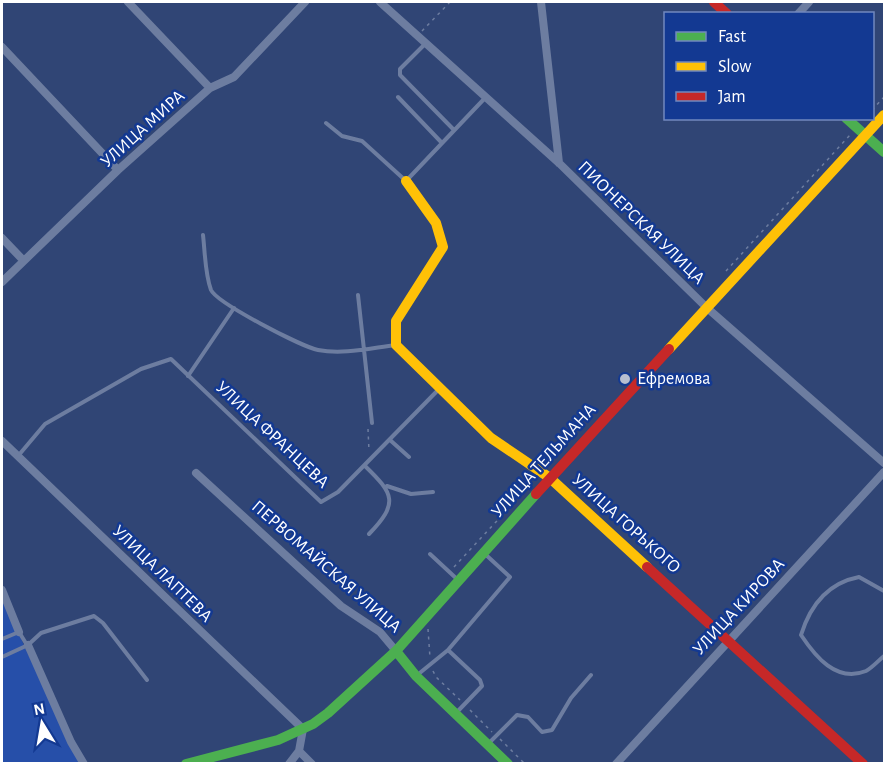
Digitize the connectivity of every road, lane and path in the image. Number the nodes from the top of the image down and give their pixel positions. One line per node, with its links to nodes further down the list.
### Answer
1 (128, 2): 9 (street)
2 (304, 2): 9 (street, УЛИЦА МИРА)
3 (380, 2): 6 (street, ПИОНЕРСКАЯ УЛИЦА)
4 (450, 2): 6 (path)
5 (540, 2): 21 (street)
6 (418, 36): 7 (street, ПИОНЕРСКАЯ УЛИЦА)
7 (426, 43): 11 (street, ПИОНЕРСКАЯ УЛИЦА); 17 (lane)
8 (2, 47): 22 (street)
9 (210, 88): 22 (street, УЛИЦА МИРА)
10 (398, 97): 19 (lane)
11 (486, 97): 17 (lane); 21 (street, ПИОНЕРСКАЯ УЛИЦА)
12 (885, 97): 13 (path)
13 (874, 109)
14 (885, 115): 18 (street, УЛИЦА ТЕЛЬМАНА)
15 (848, 120): 18 (street)
16 (327, 123): 23 (lane)
17 (454, 130): 19 (lane)
18 (866, 135): 20 (street); 29 (street, УЛИЦА ТЕЛЬМАНА)
19 (442, 143): 23 (lane)
20 (885, 152)
21 (559, 163): 29 (street, ПИОНЕРСКАЯ УЛИЦА)
22 (118, 170): 26 (street, УЛИЦА МИРА)
23 (406, 181): 31 (street)
24 (203, 235): 30 (lane)
25 (2, 238): 26 (street)
26 (23, 261): 27 (street, УЛИЦА МИРА)
27 (2, 282)
28 (358, 295): 32 (lane)
29 (706, 307): 41 (street, ПИОНЕРСКАЯ УЛИЦА); 45 (street, УЛИЦА ТЕЛЬМАНА)
30 (234, 308): 32 (lane); 33 (lane)
31 (396, 345): 32 (lane); 34 (street, УЛИЦА ГОРЬКОГО)
32 (364, 349): 35 (lane)
33 (188, 376): 38 (lane, УЛИЦА ФРАНЦЕВА); 42 (lane, УЛИЦА ФРАНЦЕВА)
34 (440, 388): 36 (lane, УЛИЦА ФРАНЦЕВА); 45 (street, УЛИЦА ГОРЬКОГО)
35 (372, 423): 40 (path)
36 (390, 440): 39 (lane); 40 (lane, УЛИЦА ФРАНЦЕВА)
37 (2, 441): 38 (street, УЛИЦА ЛАПТЕВА)
38 (17, 457): 66 (street, УЛИЦА ЛАПТЕВА)
39 (409, 457)
40 (370, 460): 42 (lane, УЛИЦА ФРАНЦЕВА)
41 (885, 463)
42 (365, 466): 46 (lane)
43 (885, 472): 56 (street, УЛИЦА КИРОВА)
44 (196, 473): 59 (street, ПЕРВОМАЙСКАЯ УЛИЦА)
45 (550, 478): 49 (street, УЛИЦА ТЕЛЬМАНА); 56 (street, УЛИЦА ГОРЬКОГО)
46 (386, 486): 47 (lane); 48 (lane)
47 (433, 492)
48 (369, 534)
49 (483, 553): 51 (street, УЛИЦА ТЕЛЬМАНА); 58 (lane)
50 (430, 555): 51 (lane)
51 (459, 580): 59 (street, УЛИЦА ТЕЛЬМАНА)
52 (2, 590): 54 (street)
53 (885, 591): 60 (lane)
54 (19, 632): 55 (lane); 57 (lane)
55 (2, 639)
56 (729, 640): 74 (street, УЛИЦА КИРОВА); 75 (street, УЛИЦА ГОРЬКОГО)
57 (28, 645): 61 (lane); 64 (lane); 70 (street)
58 (448, 650): 63 (lane); 65 (lane)
59 (396, 651): 63 (street, ПЕРВОМАЙСКАЯ УЛИЦА); 66 (street, УЛИЦА ТЕЛЬМАНА)
60 (885, 656)
61 (2, 657)
62 (591, 675): 67 (lane)
63 (416, 676): 65 (street, ПЕРВОМАЙСКАЯ УЛИЦА)
64 (147, 680)
65 (456, 714): 67 (street, ПЕРВОМАЙСКАЯ УЛИЦА)
66 (303, 729): 68 (street); 69 (street, УЛИЦА ТЕЛЬМАНА)
67 (487, 744): 73 (street, ПЕРВОМАЙСКАЯ УЛИЦА)
68 (299, 751): 71 (street); 72 (street)
69 (187, 763)
70 (84, 764)
71 (290, 764)
72 (312, 764)
73 (508, 764)
74 (616, 764)
75 (863, 764)

